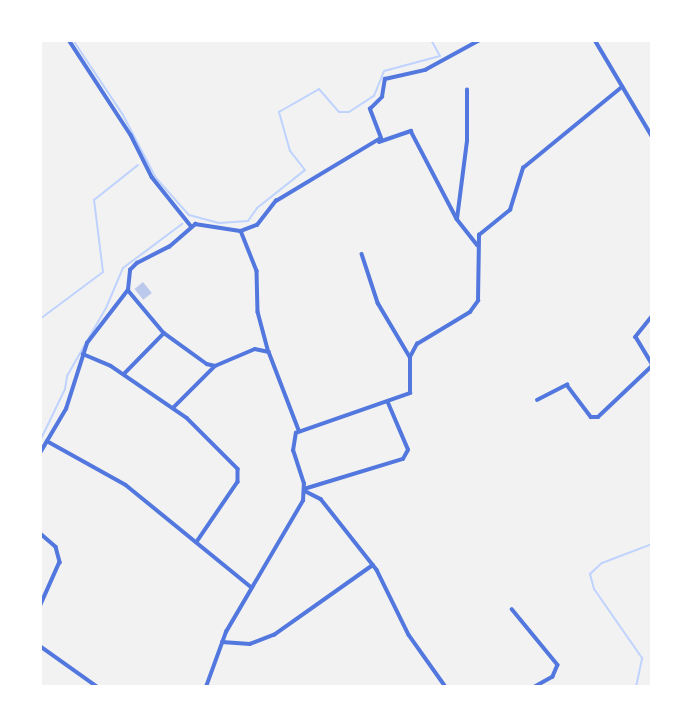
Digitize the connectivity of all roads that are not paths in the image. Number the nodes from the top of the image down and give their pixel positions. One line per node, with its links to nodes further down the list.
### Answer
1 (69, 40): 9 (street)
2 (480, 40): 7 (street)
3 (596, 40): 4 (street)
4 (622, 87): 6 (street); 11 (street)
5 (467, 90): 8 (street)
6 (652, 136)
7 (377, 142): 8 (street); 10 (street)
8 (457, 219): 11 (street)
9 (191, 226): 10 (street); 13 (street)
10 (241, 231): 16 (street)
11 (478, 246): 18 (street)
12 (362, 254): 18 (street)
13 (128, 290): 15 (street); 17 (street)
14 (652, 317): 19 (street)
15 (164, 333): 20 (street); 21 (street)
16 (269, 352): 20 (street); 25 (street)
17 (83, 354): 21 (street); 26 (street)
18 (410, 358): 23 (street)
19 (652, 365): 22 (street)
20 (215, 366): 24 (street)
21 (124, 374): 24 (street)
22 (537, 400)
23 (388, 403): 25 (street); 28 (street)
24 (173, 408): 30 (street)
25 (299, 431): 28 (street)
26 (47, 441): 27 (street); 30 (street)
27 (40, 453)
28 (305, 490): 31 (street); 32 (street)
29 (40, 533): 33 (street)
30 (197, 542): 32 (street)
31 (373, 565): 35 (street); 39 (street)
32 (251, 587): 35 (street)
33 (40, 607)
34 (512, 609): 40 (street)
35 (222, 642): 38 (street)
36 (40, 646): 37 (street)
37 (97, 687)
38 (206, 687)
39 (446, 687)
40 (536, 687)

